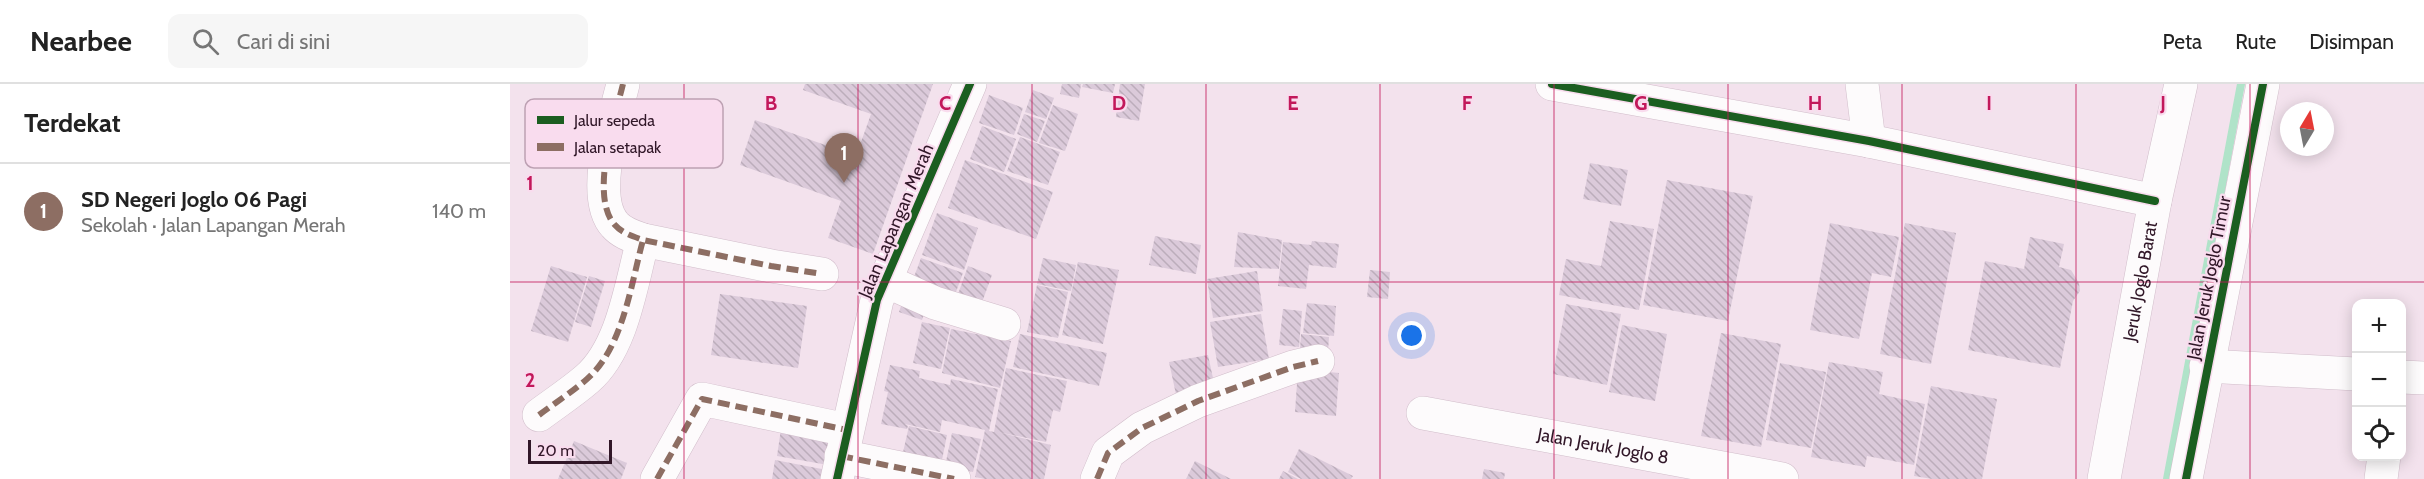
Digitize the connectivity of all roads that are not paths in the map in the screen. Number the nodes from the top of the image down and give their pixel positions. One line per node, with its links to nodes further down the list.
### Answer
1 (622, 84): 7 (street)
2 (970, 84): 13 (street, Jalan Lapangan Merah)
3 (1552, 84): 8 (street)
4 (1862, 84): 8 (street)
5 (2181, 84): 10 (street, Jeruk Joglo Barat)
6 (2263, 84): 16 (street, Jalan Jeruk Joglo Timur)
7 (619, 99)
8 (1869, 141): 10 (street)
9 (605, 168): 11 (street)
10 (2155, 201): 28 (street, Jeruk Joglo Barat)
11 (643, 240): 12 (street); 21 (street)
12 (822, 274)
13 (886, 281): 14 (street); 22 (street, Jalan Lapangan Merah)
14 (1004, 324)
15 (1318, 361): 26 (street)
16 (2206, 366): 17 (street); 29 (street, Jalan Jeruk Joglo Timur)
17 (2352, 374)
18 (2406, 377): 19 (street)
19 (2424, 378)
20 (1423, 413): 27 (street, Jalan Jeruk Joglo 8)
21 (539, 415)
22 (841, 455): 24 (street); 25 (street)
23 (2383, 461): 30 (street)
24 (657, 479)
25 (954, 479)
26 (1098, 479)
27 (1782, 479)
28 (2104, 479)
29 (2186, 479)
30 (2381, 479)

